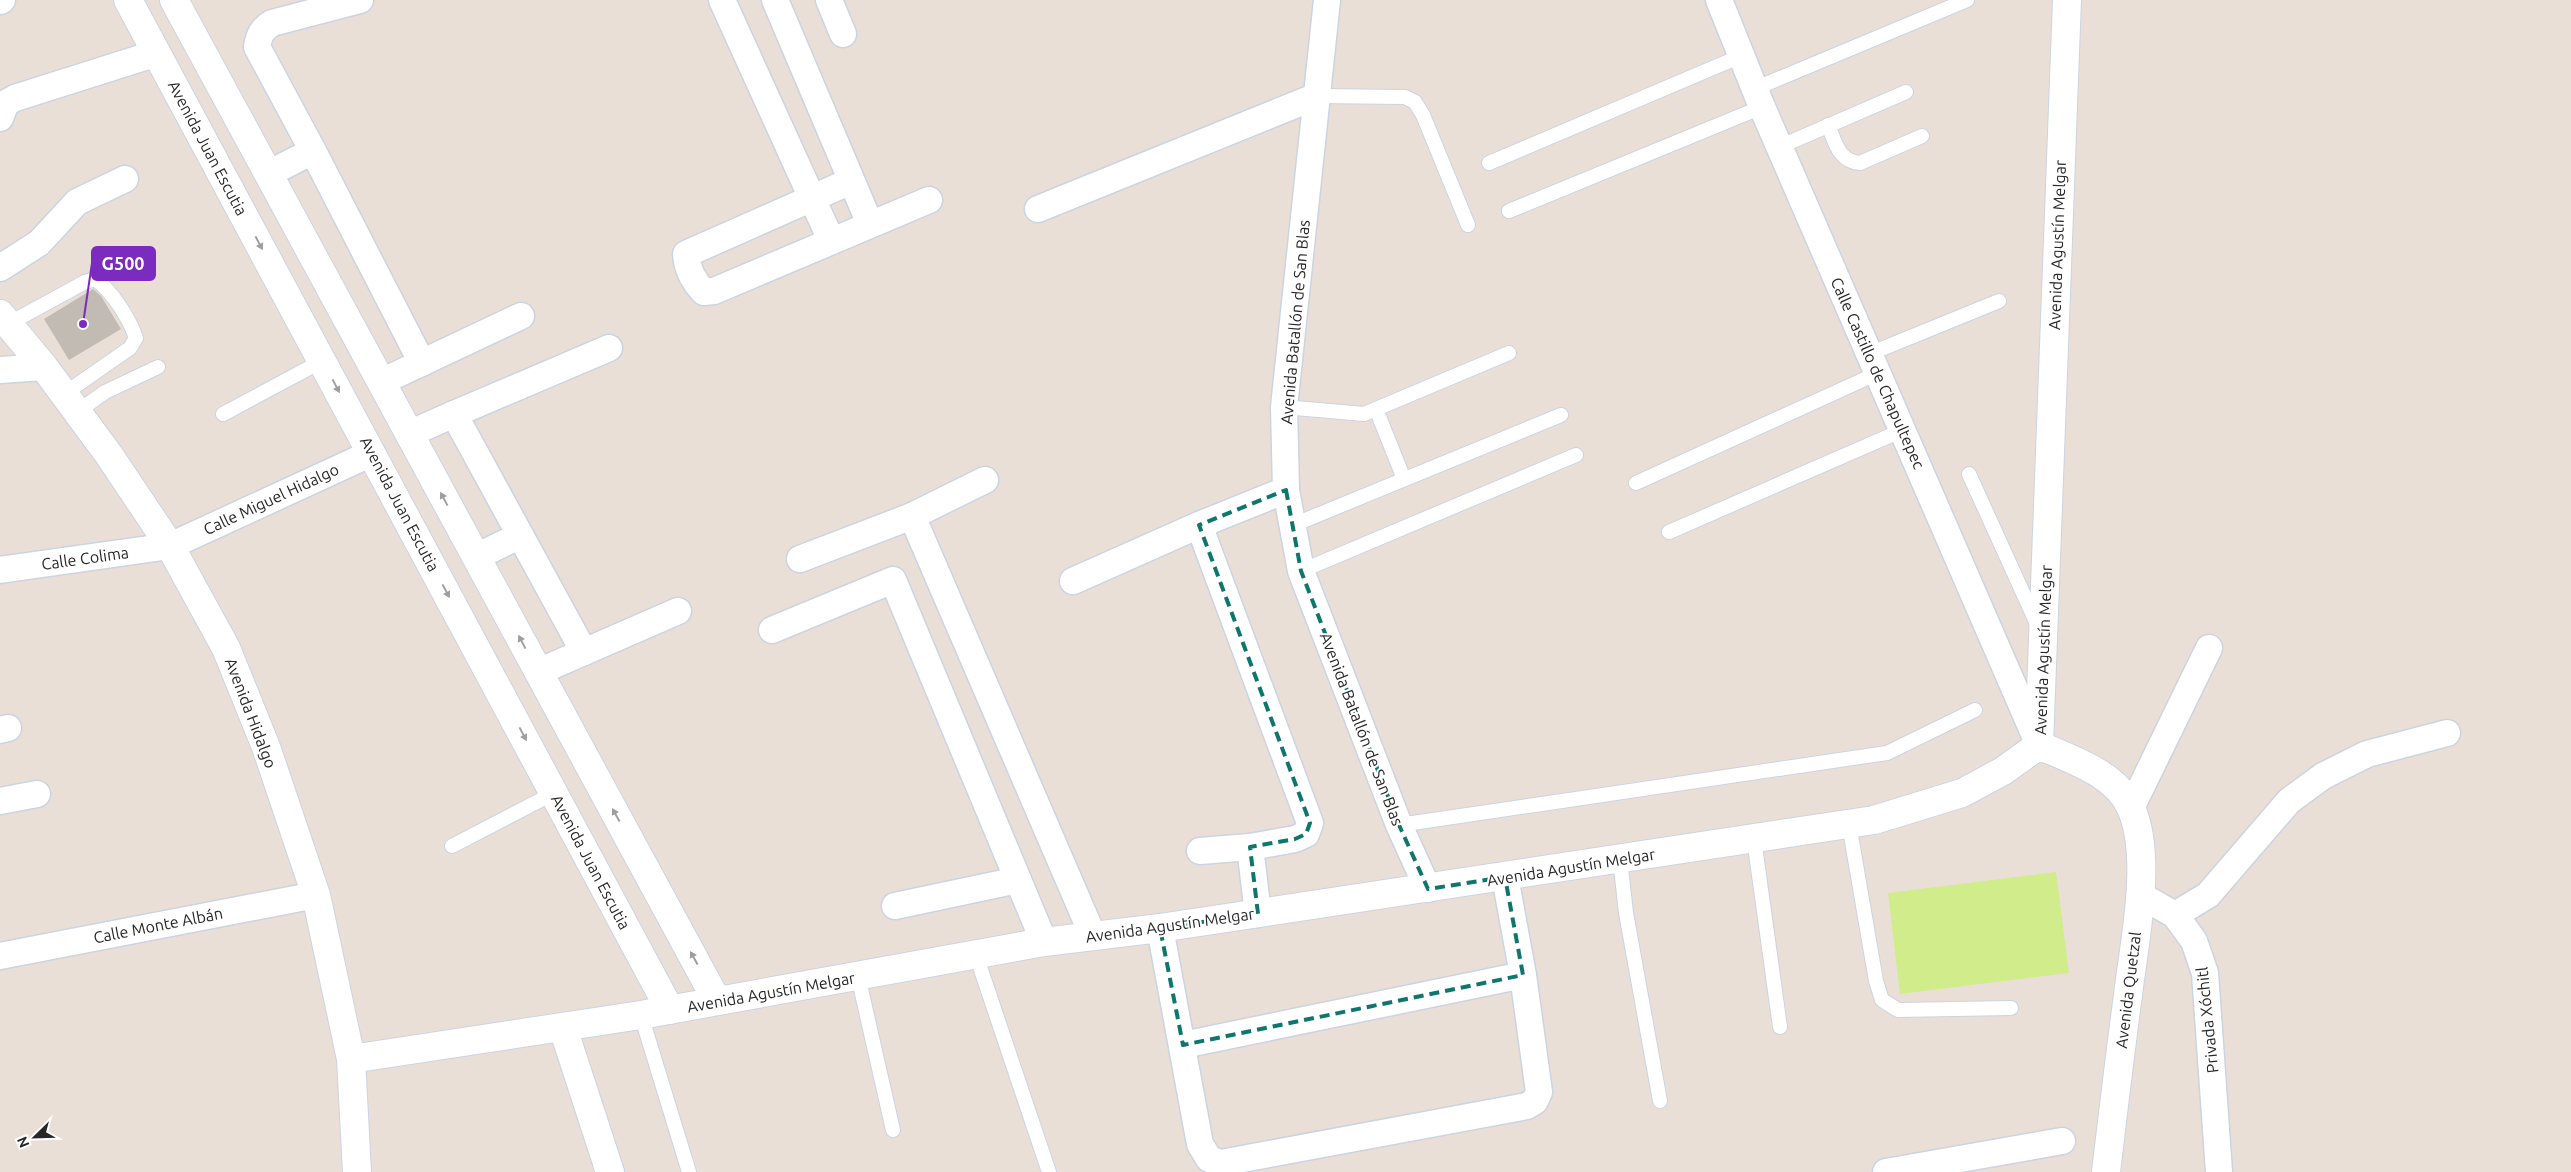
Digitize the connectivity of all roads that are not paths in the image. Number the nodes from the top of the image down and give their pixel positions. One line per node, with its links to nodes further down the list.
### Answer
1 (128, 0): 12 (main road, Avenida Juan Escutia)
2 (174, 0): 23 (main road)
3 (360, 0): 21 (street)
4 (722, 0): 26 (street)
5 (775, 0): 25 (street)
6 (829, 0): 11 (street)
7 (1327, 0): 15 (street, Avenida Batallón de San Blas)
8 (1719, 0): 13 (street, Calle Castillo de Chapultepec)
9 (1967, 0): 16 (lane)
10 (2066, 1): 76 (main road, Avenida Agustín Melgar)
11 (843, 34)
12 (156, 53): 17 (street); 39 (main road, Avenida Juan Escutia, one-way to 39)
13 (1741, 56): 16 (street, Calle Castillo de Chapultepec); 22 (lane)
14 (1906, 92): 18 (lane)
15 (1317, 96): 28 (street); 31 (lane); 47 (street, Avenida Batallón de San Blas)
16 (1758, 98): 20 (street, Calle Castillo de Chapultepec); 29 (lane)
17 (0, 118)
18 (1828, 125): 19 (lane); 20 (lane)
19 (1922, 136)
20 (1779, 147): 41 (street, Calle Castillo de Chapultepec)
21 (314, 151): 23 (street); 40 (street)
22 (1490, 163)
23 (268, 174): 45 (main road)
24 (125, 179): 33 (street)
25 (851, 181): 26 (street); 30 (street)
26 (813, 198): 32 (street); 32 (street)
27 (929, 200): 30 (street)
28 (1038, 210)
29 (1510, 212)
30 (870, 224): 32 (street)
31 (1468, 226)
32 (831, 240)
33 (0, 268)
34 (1999, 301): 41 (lane)
35 (521, 316): 40 (street)
36 (4, 319): 42 (main road, Avenida Hidalgo); 46 (lane)
37 (609, 348): 50 (street)
38 (1509, 353): 48 (lane)
39 (322, 361): 49 (lane); 54 (main road, Avenida Juan Escutia, one-way to 54)
40 (422, 363): 45 (street)
41 (1874, 364): 52 (street, Calle Castillo de Chapultepec); 59 (lane)
42 (44, 367): 44 (street); 46 (main road, Avenida Hidalgo)
43 (158, 367): 46 (lane)
44 (0, 370)
45 (381, 382): 53 (main road)
46 (71, 403): 66 (main road, Avenida Hidalgo)
47 (1284, 407): 48 (lane); 60 (street, Avenida Batallón de San Blas)
48 (1376, 409): 57 (lane)
49 (223, 414)
50 (454, 414): 53 (street); 65 (street)
51 (1560, 415): 57 (lane)
52 (1903, 430): 64 (lane); 82 (street, Calle Castillo de Chapultepec)
53 (409, 434): 67 (main road, one-way to 53)
54 (372, 453): 66 (street, Calle Miguel Hidalgo); 83 (main road, Avenida Juan Escutia, one-way to 83)
55 (1576, 455): 71 (lane)
56 (1968, 474): 76 (lane)
57 (1404, 479): 63 (lane)
58 (985, 480): 61 (street)
59 (1636, 483)
60 (1286, 490): 62 (street); 63 (street, Avenida Batallón de San Blas)
61 (912, 516): 68 (street); 69 (street)
62 (1198, 525): 73 (street); 91 (street)
63 (1293, 525): 71 (street, Avenida Batallón de San Blas)
64 (1669, 532)
65 (519, 536): 67 (street); 78 (street)
66 (170, 546): 70 (street, Calle Colima); 97 (main road, Avenida Hidalgo)
67 (476, 557): 79 (main road, one-way to 67)
68 (800, 559)
69 (932, 564): 72 (street); 103 (street)
70 (0, 570)
71 (1301, 571): 88 (street, Avenida Batallón de San Blas)
72 (892, 580): 75 (street); 95 (street)
73 (1073, 581)
74 (678, 611): 78 (street)
75 (772, 630)
76 (2043, 634): 82 (main road, Avenida Agustín Melgar)
77 (2208, 648): 86 (street)
78 (584, 652): 79 (street)
79 (538, 672): 109 (main road, one-way to 79)
80 (1975, 710): 88 (lane)
81 (2447, 733): 101 (street)
82 (2039, 745): 86 (main road, Avenida Quetzal); 87 (main road, Avenida Agustín Melgar)
83 (554, 793): 90 (lane); 111 (main road, Avenida Juan Escutia)
84 (37, 794): 85 (street)
85 (0, 800)
86 (2131, 808): 98 (main road, Avenida Quetzal)
87 (1849, 824): 89 (main road, Avenida Agustín Melgar); 110 (lane)
88 (1399, 825): 96 (street, Avenida Batallón de San Blas)
89 (1754, 839): 93 (main road, Avenida Agustín Melgar); 113 (lane)
90 (452, 846)
91 (1250, 847): 92 (street); 100 (street)
92 (1200, 851)
93 (1620, 859): 94 (main road, Avenida Agustín Melgar); 117 (lane)
94 (1505, 877): 96 (main road, Avenida Agustín Melgar); 107 (street)
95 (1018, 880): 99 (street); 104 (street)
96 (1428, 889): 100 (main road, Avenida Agustín Melgar)
97 (316, 895): 106 (street, Calle Monte Albán); 116 (main road, Avenida Hidalgo)
98 (2140, 895): 101 (street, Privada Xóchitl); 126 (main road, Avenida Quetzal)
99 (895, 906)
100 (1258, 914): 102 (main road, Avenida Agustín Melgar)
101 (2175, 915): 127 (street, Privada Xóchitl)
102 (1160, 928): 103 (main road, Avenida Agustín Melgar); 115 (street)
103 (1093, 936): 104 (main road, Avenida Agustín Melgar)
104 (1044, 942): 105 (main road, Avenida Agustín Melgar)
105 (976, 954): 108 (main road, Avenida Agustín Melgar); 124 (lane)
106 (0, 956)
107 (1524, 975): 115 (street); 115 (street)
108 (858, 976): 109 (main road, Avenida Agustín Melgar); 118 (lane)
109 (717, 1001): 111 (main road, Avenida Agustín Melgar)
110 (2011, 1008)
111 (670, 1010): 112 (main road, Avenida Agustín Melgar)
112 (641, 1015): 114 (main road, Avenida Agustín Melgar); 123 (lane)
113 (1780, 1027)
114 (563, 1028): 116 (main road, Avenida Agustín Melgar); 122 (main road)
115 (1183, 1045)
116 (351, 1060): 121 (main road, Avenida Hidalgo)
117 (1660, 1100)
118 (893, 1130)
119 (2062, 1141): 120 (street)
120 (1931, 1168): 125 (street)
121 (357, 1172)
122 (610, 1172)
123 (689, 1172)
124 (1049, 1172)
125 (1886, 1172)
126 (2106, 1172)
127 (2219, 1172)

